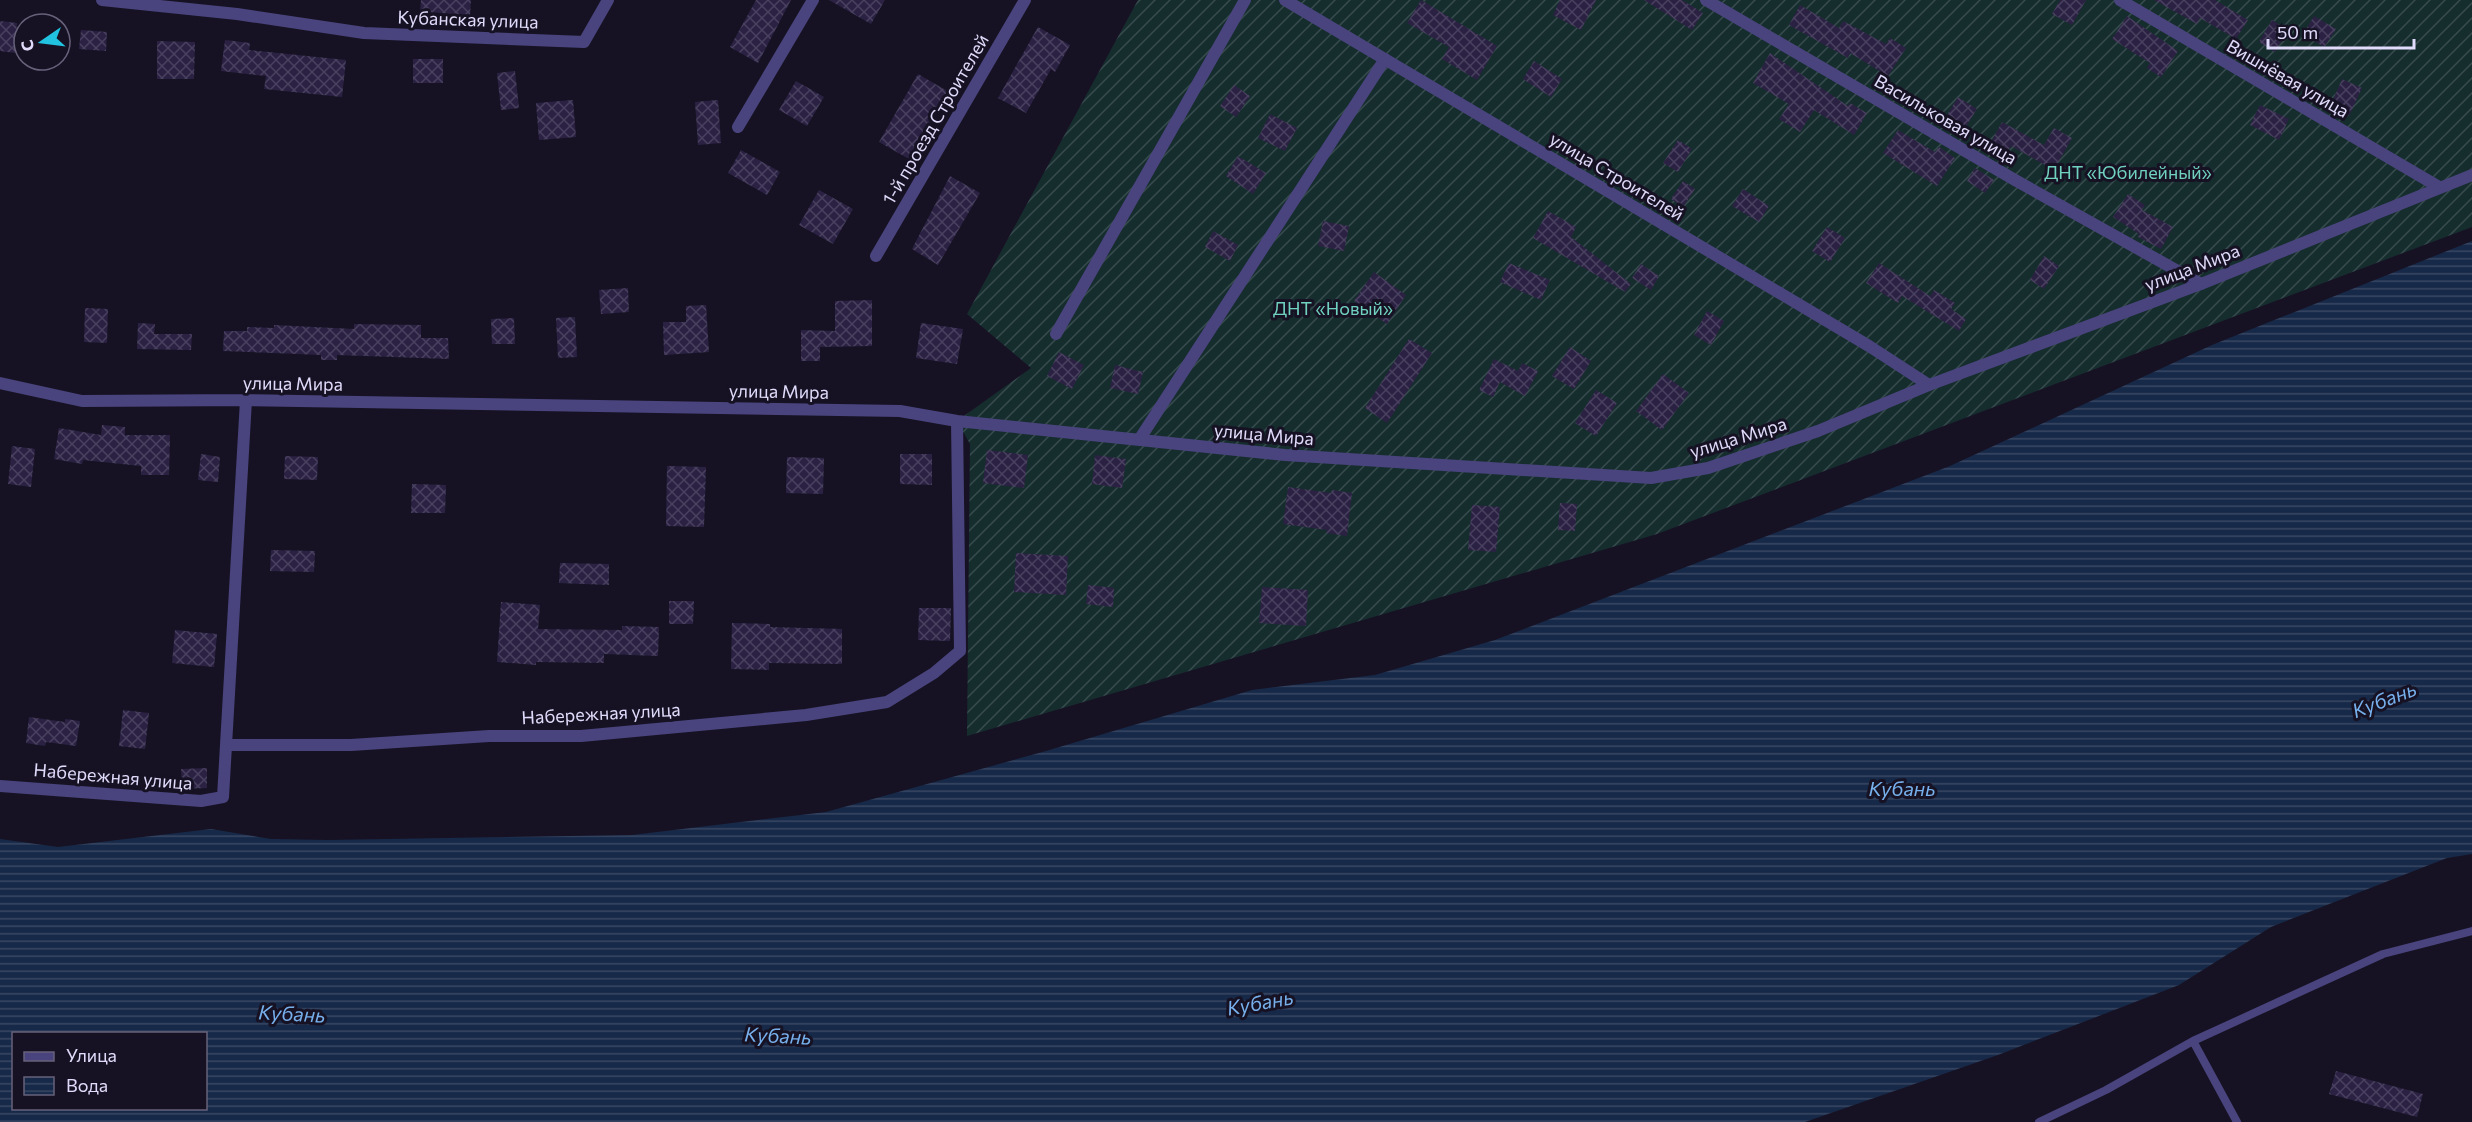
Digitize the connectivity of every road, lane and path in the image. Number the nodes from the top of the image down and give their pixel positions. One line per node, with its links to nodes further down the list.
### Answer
1 (102, 0): 2 (street, Кубанская улица)
2 (608, 0)
3 (813, 0): 10 (street)
4 (1025, 0): 13 (street, 1-й проезд Строителей)
5 (1245, 0): 15 (street)
6 (1285, 0): 9 (street, улица Строителей)
7 (1706, 0): 14 (street, Васильковая улица)
8 (2120, 0): 12 (street, Вишнёвая улица)
9 (1385, 59): 17 (street, улица Строителей); 20 (street)
10 (738, 127)
11 (2472, 175): 12 (street, улица Мира)
12 (2439, 187): 14 (street, улица Мира)
13 (876, 256)
14 (2201, 284): 17 (street, улица Мира)
15 (1056, 334)
16 (0, 383): 18 (street, улица Мира)
17 (1929, 385): 20 (street, улица Мира)
18 (246, 400): 19 (street, улица Мира); 21 (street)
19 (957, 421): 20 (street, улица Мира); 21 (street, Набережная улица)
20 (1138, 440)
21 (226, 745): 22 (street, Набережная улица)
22 (0, 786)
23 (2472, 931): 24 (lane)
24 (2193, 1041): 25 (lane); 26 (lane)
25 (2039, 1122)
26 (2237, 1122)

